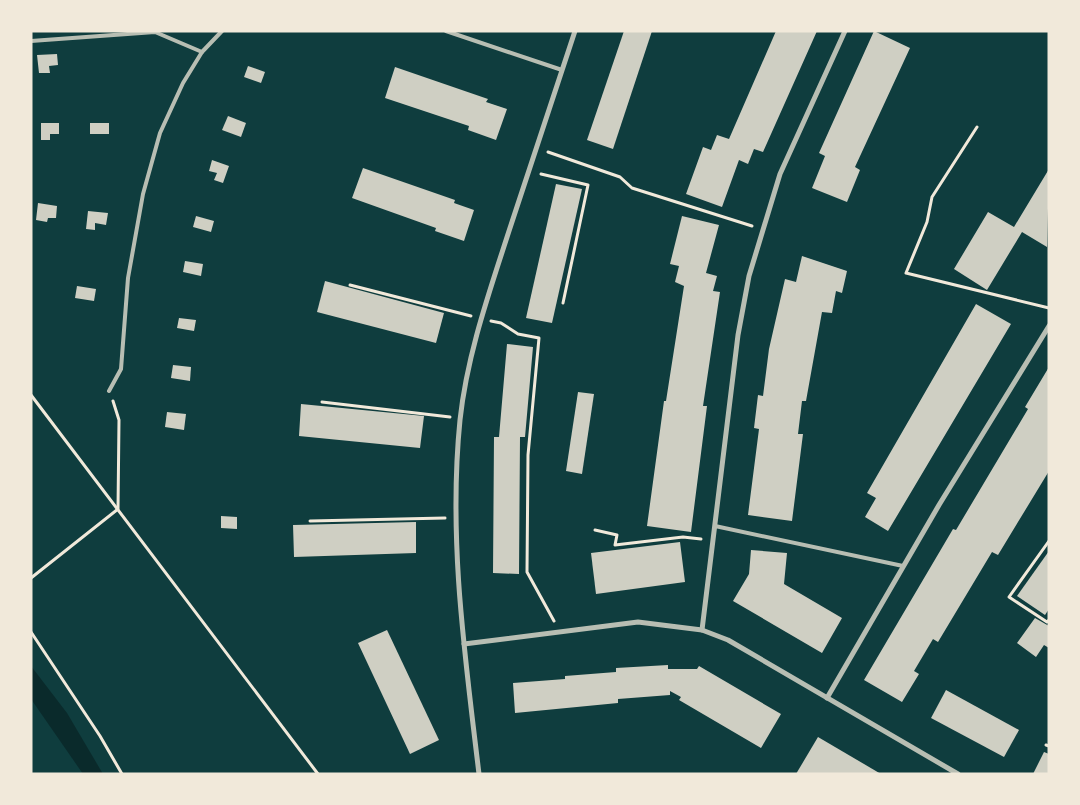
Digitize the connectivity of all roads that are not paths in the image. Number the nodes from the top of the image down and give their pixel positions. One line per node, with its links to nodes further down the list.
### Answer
1 (222, 31): 6 (lane)
2 (446, 31): 7 (lane)
3 (575, 31): 7 (street)
4 (844, 31): 10 (street)
5 (31, 41): 6 (lane)
6 (202, 52): 9 (lane)
7 (562, 70): 13 (street)
8 (1049, 326): 11 (street)
9 (109, 391)
10 (715, 526): 11 (lane); 12 (street)
11 (903, 566): 14 (street)
12 (702, 630): 13 (street); 14 (street)
13 (464, 644): 15 (street)
14 (827, 698): 16 (street)
15 (479, 774)
16 (958, 774)

